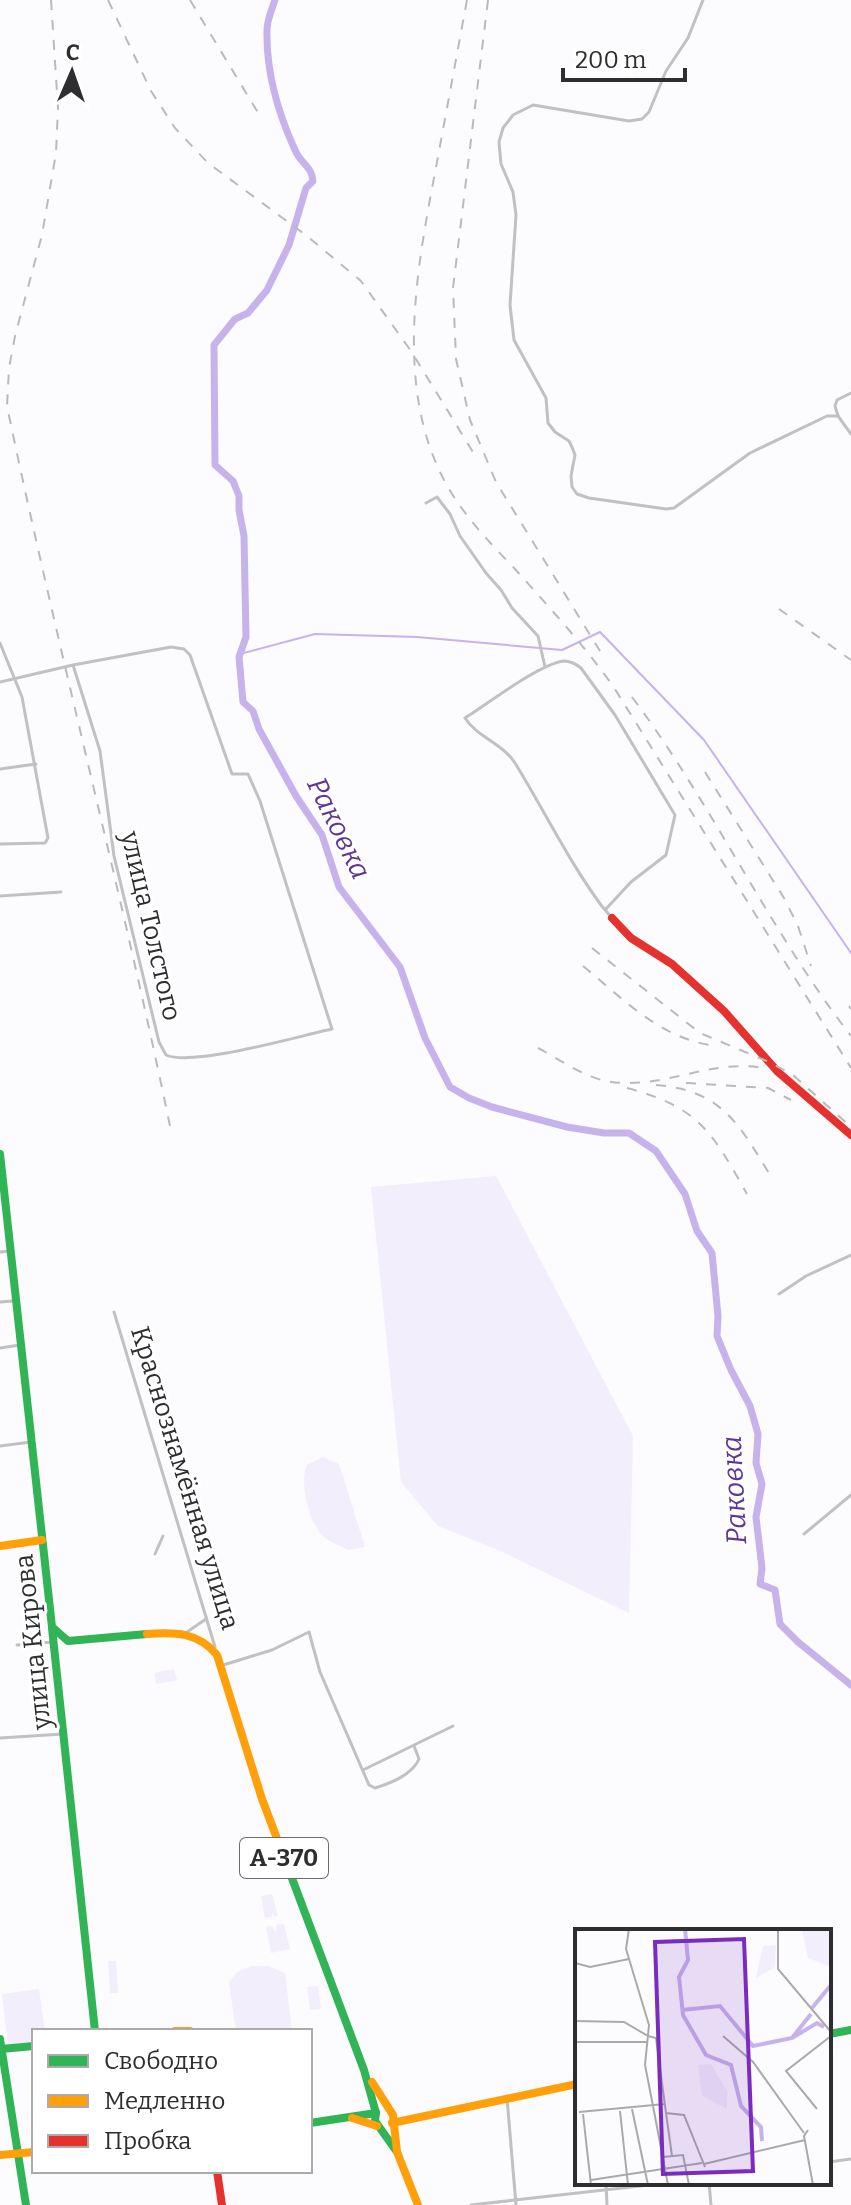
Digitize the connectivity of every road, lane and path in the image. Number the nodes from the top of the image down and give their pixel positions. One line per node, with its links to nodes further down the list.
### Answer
1 (703, 0): 3 (street)
2 (851, 393): 3 (street)
3 (838, 416): 4 (street)
4 (851, 434)
5 (426, 503): 8 (street)
6 (0, 643): 9 (street)
7 (73, 665): 7 (street, улица Толстого); 9 (street)
8 (545, 667): 16 (street); 16 (street)
9 (16, 680): 10 (street); 11 (street)
10 (0, 682)
11 (36, 764): 12 (street); 13 (street)
12 (0, 769)
13 (0, 844)
14 (61, 892): 15 (street)
15 (0, 896)
16 (605, 910): 17 (street)
17 (612, 918): 18 (main road)
18 (851, 1135)
19 (0, 1155): 20 (main road, улица Кирова)
20 (11, 1251): 21 (street); 24 (main road, улица Кирова)
21 (0, 1252)
22 (851, 1255): 23 (street)
23 (779, 1294)
24 (17, 1300): 25 (street); 27 (main road, улица Кирова)
25 (0, 1302)
26 (114, 1312): 37 (street, Краснознамённая улица)
27 (22, 1345): 28 (street); 29 (main road, улица Кирова)
28 (0, 1348)
29 (31, 1442): 30 (street); 34 (main road, улица Кирова)
30 (0, 1446)
31 (851, 1495): 32 (street)
32 (804, 1534)
33 (163, 1536): 36 (street)
34 (42, 1540): 35 (main road); 38 (main road, улица Кирова)
35 (0, 1546)
36 (155, 1554)
37 (206, 1619): 39 (street); 43 (street, Краснознамённая улица)
38 (52, 1627): 40 (main road); 41 (main road, улица Кирова)
39 (185, 1633): 40 (main road, А-370); 43 (main road, Краснознамённая улица / А-370)
40 (68, 1641): 41 (main road)
41 (54, 1642): 42 (street); 46 (main road, улица Кирова)
42 (17, 1645)
43 (217, 1655): 44 (main road, Краснознамённая улица / А-370)
44 (220, 1666): 49 (street); 55 (main road, Краснознамённая улица / А-370)
45 (453, 1726): 48 (street)
46 (63, 1734): 47 (street); 50 (main road, улица Кирова)
47 (0, 1738)
48 (414, 1746): 49 (street); 49 (street)
49 (363, 1770)
50 (95, 2029)
51 (851, 2030): 52 (main road)
52 (831, 2034)
53 (0, 2046): 54 (main road); 67 (main road)
54 (32, 2046)
55 (364, 2070): 58 (main road, Краснознамённая улица / А-370); 59 (main road, Краснознамённая улица / А-370)
56 (575, 2084): 57 (main road)
57 (507, 2098): 60 (main road); 76 (street)
58 (387, 2109): 59 (main road); 60 (main road); 63 (main road, А-370)
59 (376, 2113): 61 (main road); 64 (main road, А-370)
60 (417, 2116): 63 (main road)
61 (351, 2118): 62 (main road); 64 (main road)
62 (312, 2123)
63 (392, 2123): 64 (main road); 66 (main road, А-370)
64 (378, 2126): 66 (main road, А-370)
65 (32, 2152): 67 (main road)
66 (397, 2152): 79 (main road, А-370)
67 (18, 2153): 68 (main road); 77 (main road)
68 (0, 2155)
69 (851, 2159): 70 (street)
70 (831, 2162)
71 (217, 2173): 78 (main road)
72 (606, 2185): 75 (street)
73 (652, 2185): 75 (street)
74 (709, 2185): 82 (street)
75 (606, 2191): 76 (street); 81 (street)
76 (516, 2203): 80 (street)
77 (26, 2205)
78 (222, 2205)
79 (418, 2205)
80 (471, 2205)
81 (607, 2205)
82 (711, 2205)

